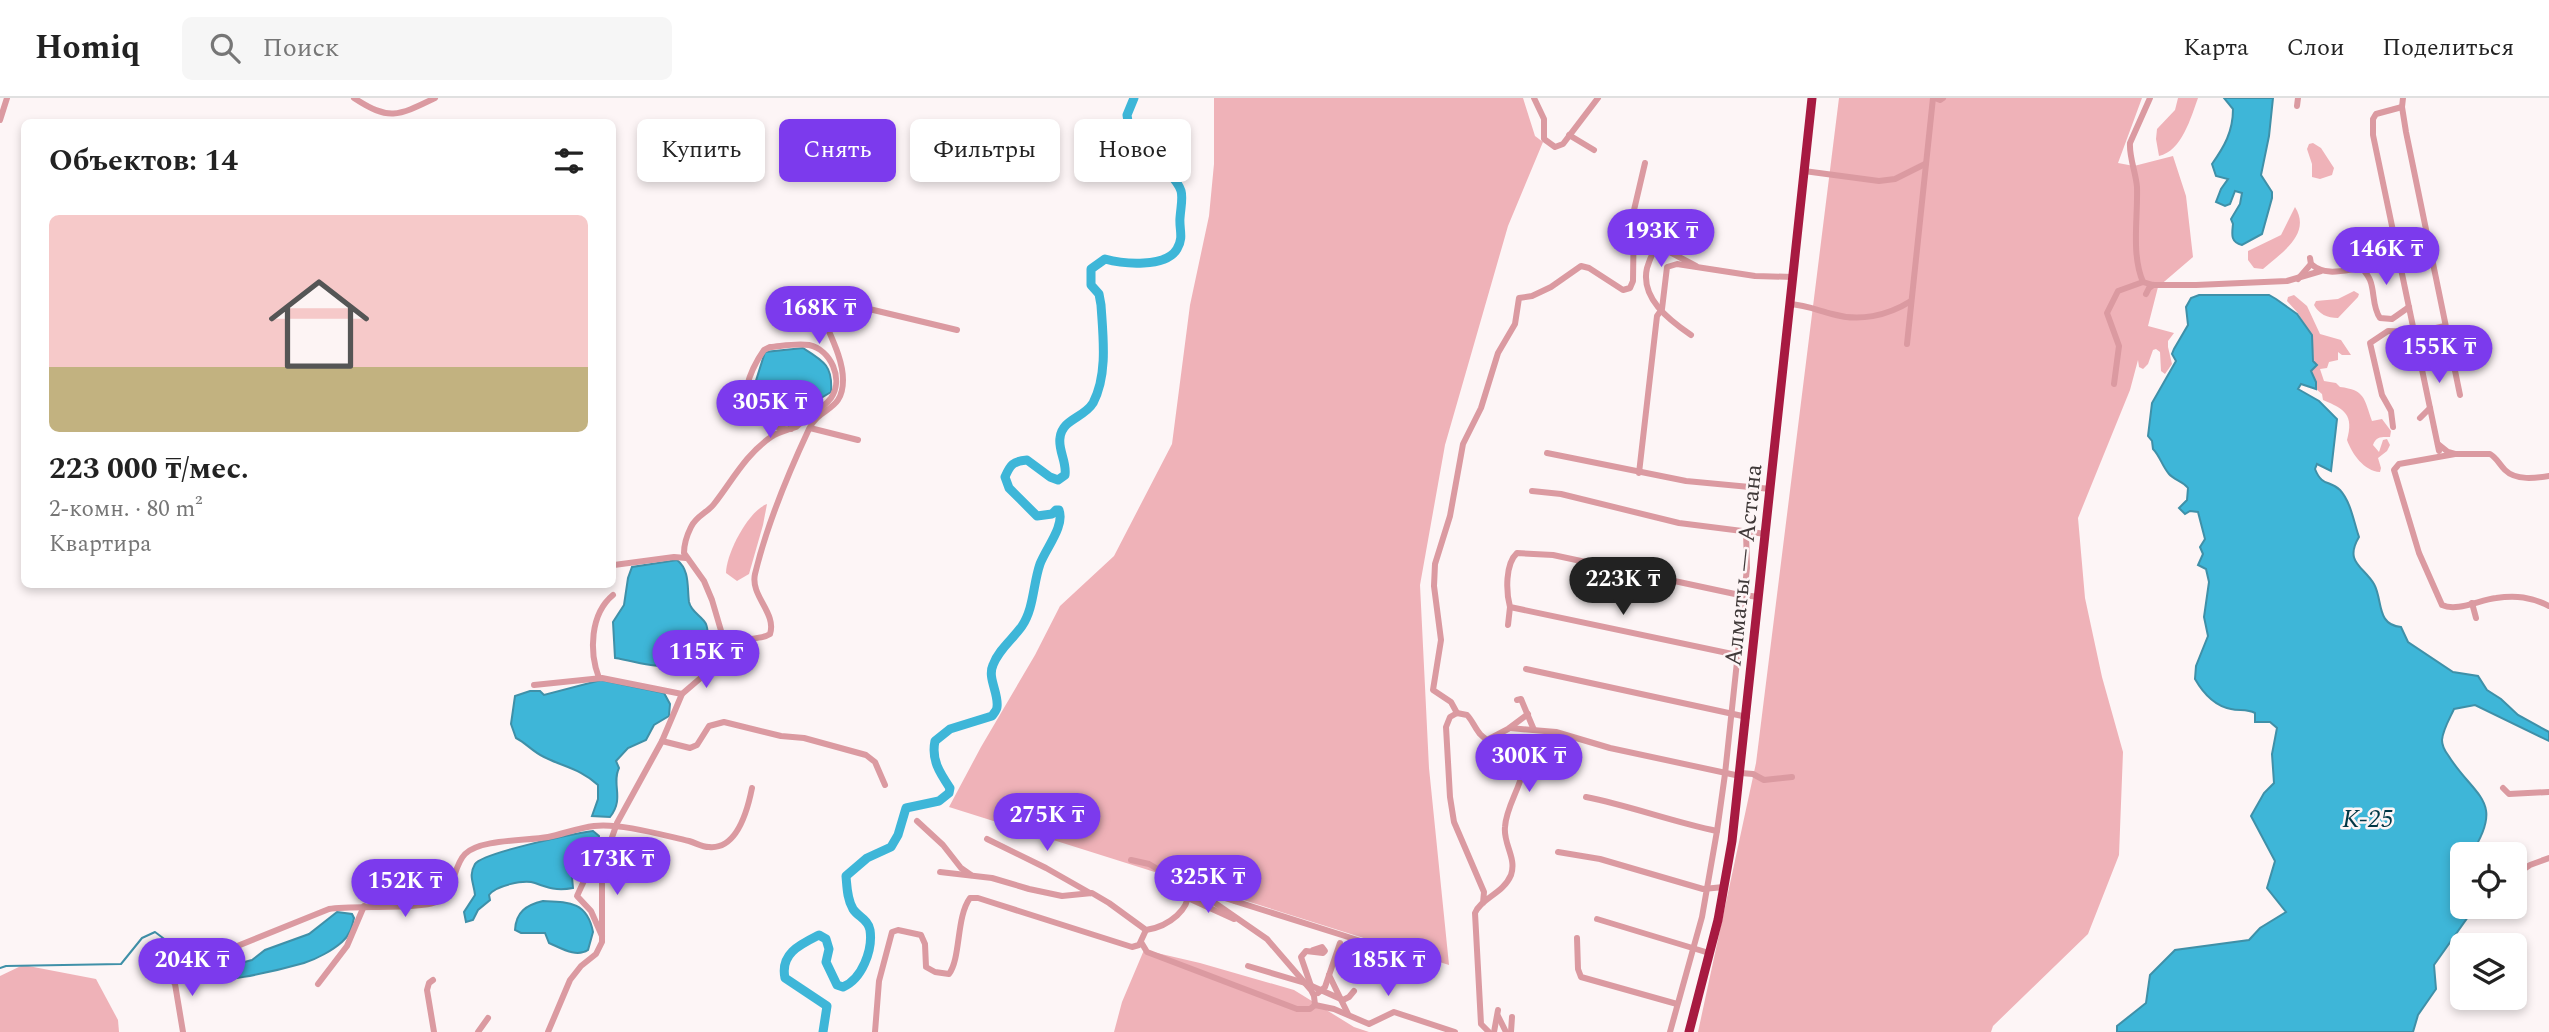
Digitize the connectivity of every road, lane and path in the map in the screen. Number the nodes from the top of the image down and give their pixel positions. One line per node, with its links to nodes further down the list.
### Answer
1 (7, 98): 12 (street)
2 (354, 98): 3 (street)
3 (435, 98)
4 (1534, 98): 13 (street)
5 (1598, 98): 13 (street)
6 (1810, 98): 17 (highway, Алматы — Астана)
7 (1934, 98): 8 (street); 16 (street)
8 (1943, 98)
9 (2150, 98): 26 (street)
10 (2403, 98): 11 (street)
11 (2402, 107): 31 (street); 34 (street)
12 (0, 120)
13 (1569, 135): 14 (street)
14 (1594, 149)
15 (1645, 163): 19 (street)
16 (1925, 164): 17 (street); 29 (street)
17 (1804, 171): 24 (highway, Алматы — Астана)
18 (2357, 256): 22 (street)
19 (1633, 258): 20 (street); 79 (street)
20 (1649, 261): 21 (street); 32 (street)
21 (1697, 267): 24 (street); 32 (street)
22 (2362, 268): 23 (street); 33 (street)
23 (2321, 271): 25 (street); 25 (street)
24 (1793, 277): 30 (highway, Алматы — Астана)
25 (2298, 279): 27 (street)
26 (2143, 282): 27 (street); 40 (street)
27 (2153, 285): 28 (street)
28 (2146, 294)
29 (1911, 301): 30 (street); 39 (street)
30 (1790, 304): 54 (highway, Алматы — Астана)
31 (2409, 307): 33 (street); 37 (street)
32 (1662, 309): 38 (street); 52 (street)
33 (2388, 320): 36 (street)
34 (2445, 326): 37 (street); 41 (street)
35 (957, 330): 46 (street)
36 (2384, 332): 37 (street); 45 (street)
37 (2414, 332): 42 (street)
38 (1691, 335)
39 (1907, 345)
40 (2114, 384)
41 (2460, 395)
42 (2430, 408): 43 (street); 51 (street)
43 (2420, 418)
44 (766, 423): 47 (street); 47 (street); 48 (street)
45 (2393, 427)
46 (810, 428): 49 (street); 73 (street)
47 (791, 429): 48 (street)
48 (772, 436): 58 (street)
49 (858, 440)
50 (1547, 453): 52 (street)
51 (2455, 454): 53 (street); 65 (street)
52 (1639, 473): 54 (street)
53 (2549, 476)
54 (1771, 489): 57 (highway, Алматы — Астана)
55 (1532, 491): 56 (street)
56 (1746, 531): 57 (street); 60 (street)
57 (1766, 534): 61 (highway, Алматы — Астана)
58 (686, 558): 59 (street); 73 (street)
59 (616, 565)
60 (1746, 572): 61 (street); 63 (street)
61 (1762, 573): 64 (highway, Алматы — Астана)
62 (613, 595): 75 (street)
63 (1743, 596): 64 (street); 66 (street); 68 (street)
64 (1759, 602): 66 (street); 71 (highway, Алматы — Астана)
65 (2472, 603): 67 (street); 69 (street)
66 (1742, 605): 72 (street)
67 (2549, 606)
68 (1510, 607): 70 (street); 72 (street)
69 (2476, 618)
70 (1508, 625)
71 (1754, 649): 72 (street); 82 (highway, Алматы — Астана)
72 (1735, 653): 81 (street)
73 (721, 660): 77 (street)
74 (1526, 670): 81 (street)
75 (599, 678): 76 (street); 77 (street)
76 (534, 685)
77 (682, 694): 86 (street)
78 (1517, 700): 80 (street)
79 (1457, 713): 85 (street); 113 (street)
80 (1528, 714): 83 (street); 84 (street)
81 (1730, 714): 82 (street); 87 (street)
82 (1747, 717): 88 (highway, Алматы — Астана)
83 (1510, 728): 84 (street); 85 (street)
84 (1534, 730): 87 (street)
85 (1487, 740): 113 (street)
86 (662, 741): 90 (street); 96 (street)
87 (1725, 774): 88 (street); 97 (street)
88 (1740, 775): 89 (street); 107 (highway, Алматы — Астана)
89 (1792, 777)
90 (885, 785)
91 (752, 788): 96 (street)
92 (2503, 788): 93 (street)
93 (2549, 792)
94 (1586, 797): 97 (street)
95 (917, 821): 105 (street)
96 (615, 827): 100 (street); 114 (street)
97 (1717, 831): 108 (street)
98 (987, 839): 110 (street)
99 (1558, 852): 108 (street)
100 (604, 855): 119 (street); 119 (street)
101 (2549, 858): 103 (street)
102 (1131, 860): 109 (street)
103 (2527, 867)
104 (940, 872): 105 (street)
105 (973, 876): 110 (street)
106 (1240, 882): 111 (street)
107 (1724, 887): 108 (street); 126 (highway, Алматы — Астана)
108 (1707, 890): 124 (street)
109 (1188, 892): 111 (street); 112 (street); 115 (street); 117 (street)
110 (1090, 893): 118 (street)
111 (1235, 901): 122 (street)
112 (1195, 903): 115 (street); 117 (street)
113 (1483, 903): 146 (street)
114 (364, 906): 130 (street); 140 (street)
115 (1185, 907): 118 (street)
116 (1597, 919): 124 (street)
117 (1238, 920): 131 (street)
118 (1146, 930): 121 (street)
119 (603, 937): 143 (street)
120 (1577, 938): 135 (street)
121 (1141, 942): 136 (street); 144 (street)
122 (1364, 942)
123 (1340, 943): 128 (street)
124 (1692, 948): 126 (street); 135 (street)
125 (1313, 950): 131 (street)
126 (1709, 953): 149 (highway, Алматы — Астана)
127 (1248, 966): 131 (street)
128 (1329, 975): 133 (street); 134 (street)
129 (433, 980): 141 (street)
130 (318, 984)
131 (1308, 985): 133 (street)
132 (1354, 991): 134 (street)
133 (1317, 994): 134 (street); 136 (street)
134 (1343, 1000): 137 (street)
135 (1677, 1004): 148 (street)
136 (1315, 1005): 137 (street)
137 (1348, 1014): 145 (street)
138 (1512, 1017): 147 (street)
139 (488, 1018): 142 (street)
140 (183, 1032)
141 (434, 1032)
142 (478, 1032)
143 (548, 1032)
144 (875, 1032)
145 (1455, 1032)
146 (1492, 1032): 147 (street)
147 (1508, 1032)
148 (1670, 1032)
149 (1689, 1032)

